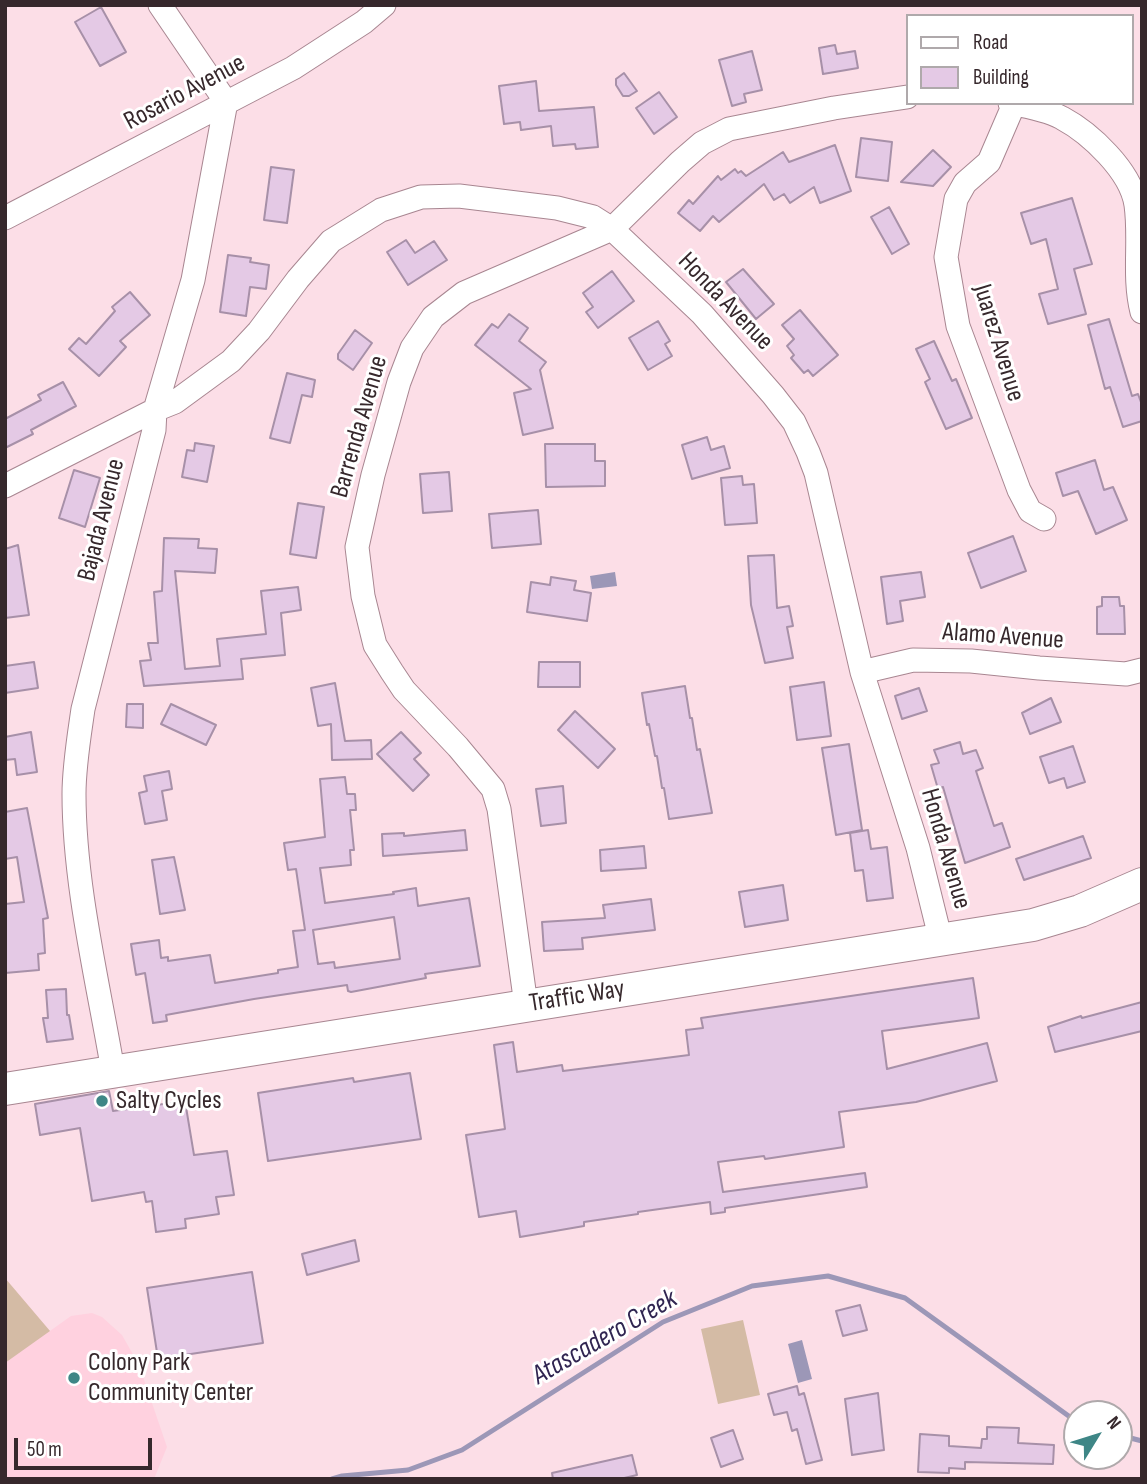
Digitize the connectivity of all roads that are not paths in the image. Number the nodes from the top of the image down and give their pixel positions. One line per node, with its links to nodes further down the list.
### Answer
1 (160, 5): 4 (street)
2 (384, 5): 4 (street, Rosario Avenue)
3 (906, 97): 8 (street, Barrenda Avenue)
4 (226, 103): 7 (street, Rosario Avenue); 10 (street, Bajada Avenue)
5 (1012, 105): 12 (street, Juarez Avenue)
6 (1016, 105): 9 (street)
7 (5, 219)
8 (612, 229): 10 (street, Honda Avenue); 14 (street, Honda Avenue); 17 (street, Barrenda Avenue)
9 (1142, 312)
10 (155, 410): 11 (street, Honda Avenue); 18 (street, Bajada Avenue)
11 (5, 486)
12 (1044, 519)
13 (1142, 670): 14 (street, Alamo Avenue)
14 (862, 672): 16 (street, Honda Avenue)
15 (1142, 884): 16 (street, Traffic Way)
16 (941, 941): 17 (street, Traffic Way)
17 (526, 1005): 18 (street, Traffic Way)
18 (113, 1071): 19 (street, Traffic Way)
19 (5, 1089)

